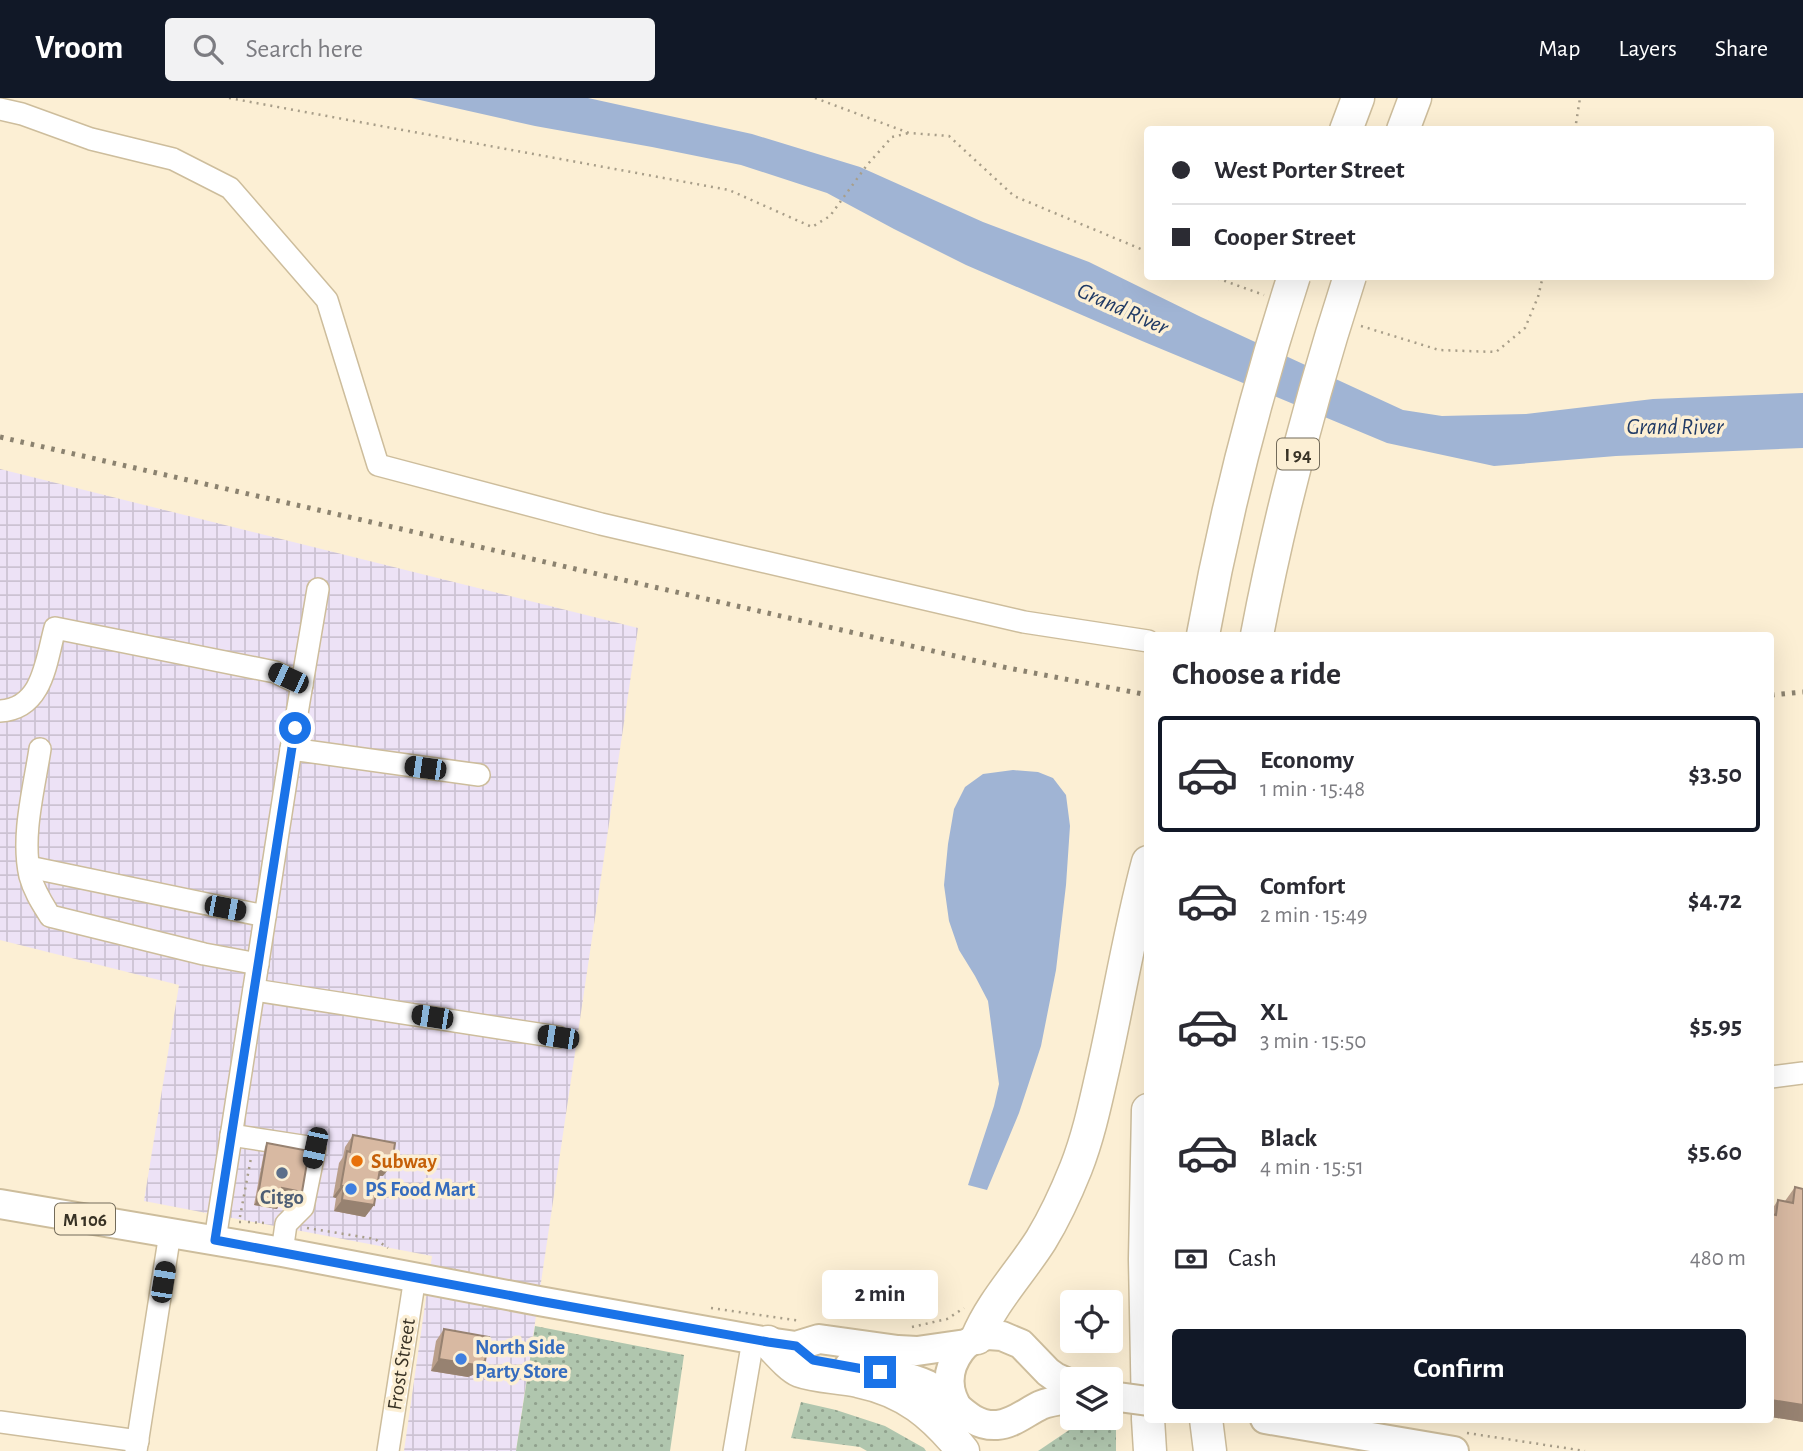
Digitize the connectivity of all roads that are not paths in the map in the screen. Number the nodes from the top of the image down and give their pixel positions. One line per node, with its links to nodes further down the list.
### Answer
1 (1358, 98): 4 (highway)
2 (1415, 98): 5 (highway)
3 (0, 109): 11 (street)
4 (1348, 126)
5 (1404, 126)
6 (1293, 280): 9 (highway, I 94, bridge)
7 (1349, 280): 10 (highway, I 94, bridge)
8 (318, 589): 12 (street)
9 (1204, 632)
10 (1258, 632)
11 (1144, 640)
12 (302, 685): 13 (street); 15 (street)
13 (0, 711)
14 (40, 749): 17 (street)
15 (291, 749): 16 (street); 19 (street)
16 (479, 775)
17 (29, 867): 19 (street); 20 (street)
18 (1144, 879): 32 (highway)
19 (265, 916): 20 (street)
20 (258, 964): 21 (street)
21 (254, 990): 22 (street); 25 (street)
22 (558, 1037)
23 (1803, 1073): 24 (street)
24 (1774, 1077)
25 (231, 1135): 28 (street); 29 (street)
26 (0, 1204): 27 (main road, M 106)
27 (170, 1233): 29 (main road, M 106); 46 (street)
28 (284, 1238): 29 (main road, M 106); 30 (main road, M 106)
29 (215, 1240)
30 (415, 1277): 31 (main road, M 106); 47 (street, Frost Street)
31 (780, 1337): 32 (main road, M 106); 38 (main road, M 106); 48 (street); 49 (highway)
32 (972, 1341): 33 (main road, M 106); 38 (main road)
33 (1034, 1359): 34 (main road, M 106); 39 (main road)
34 (1060, 1379)
35 (1123, 1398): 37 (main road, bridge)
36 (1060, 1400): 39 (main road, M 106)
37 (1144, 1400)
38 (960, 1409): 39 (main road, M 106); 50 (highway)
39 (1024, 1413)
40 (0, 1422): 46 (street)
41 (1148, 1423): 51 (highway)
42 (1203, 1423): 52 (highway)
43 (1204, 1423): 53 (highway)
44 (1299, 1423): 45 (main road)
45 (1461, 1442)
46 (137, 1446)
47 (388, 1451)
48 (734, 1451)
49 (963, 1451)
50 (976, 1451)
51 (1150, 1451)
52 (1202, 1451)
53 (1210, 1451)

